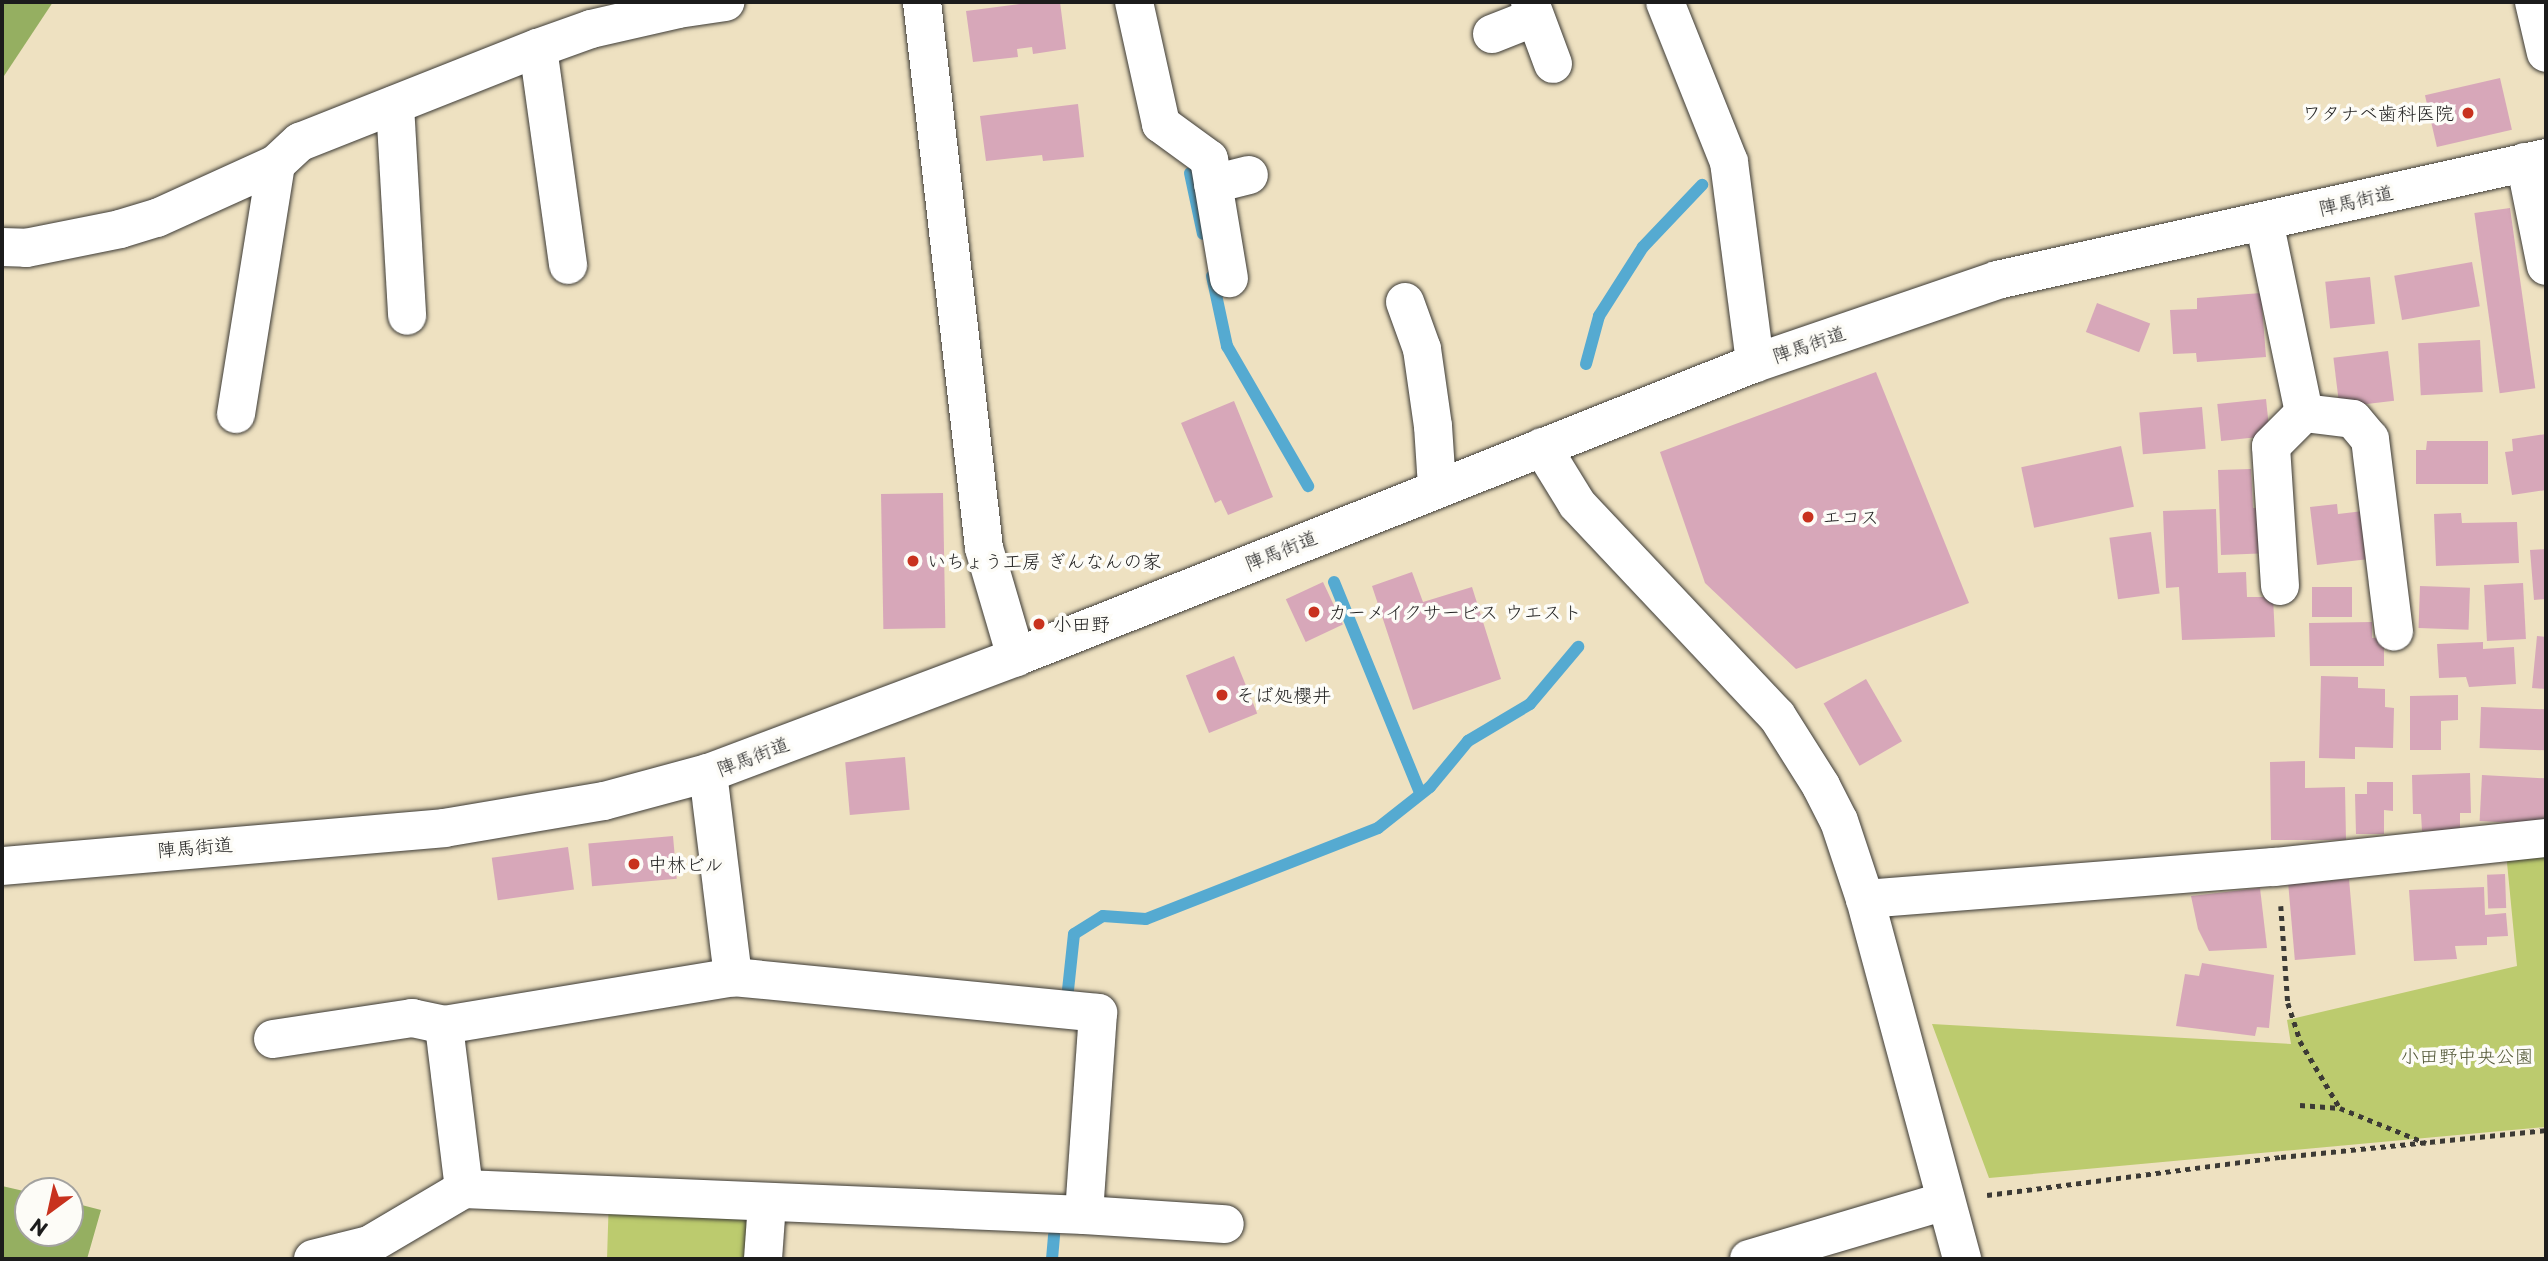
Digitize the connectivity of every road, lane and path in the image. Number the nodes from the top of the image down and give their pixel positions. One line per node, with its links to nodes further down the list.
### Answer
1 (725, 2): 8 (street)
2 (922, 2): 28 (street)
3 (1134, 2): 18 (street)
4 (1665, 2): 21 (street)
5 (2535, 2): 9 (street)
6 (1533, 9): 7 (street); 10 (street)
7 (1492, 34)
8 (538, 48): 11 (street); 16 (street)
9 (2546, 53)
10 (1552, 64)
11 (395, 105): 13 (street); 20 (street)
12 (2536, 160): 14 (street, 陣馬街道); 17 (street)
13 (276, 164): 15 (street); 23 (street)
14 (2264, 221): 21 (street, 陣馬街道); 22 (street)
15 (2, 247)
16 (568, 265)
17 (2546, 266)
18 (1229, 278)
19 (1405, 302): 25 (street)
20 (407, 316)
21 (1755, 363): 24 (street, 陣馬街道)
22 (2304, 413): 26 (street); 27 (street)
23 (236, 414)
24 (1542, 447): 25 (street, 陣馬街道); 33 (street)
25 (1437, 487): 28 (street, 陣馬街道)
26 (2280, 586)
27 (2394, 632)
28 (1016, 657): 29 (street, 陣馬街道)
29 (708, 774): 31 (street, 陣馬街道); 34 (street)
30 (2546, 838): 32 (street)
31 (2, 866)
32 (2274, 867): 33 (street); 38 (path)
33 (1865, 899): 43 (street)
34 (733, 977): 35 (street); 44 (street)
35 (444, 1025): 36 (street); 41 (street)
36 (273, 1039)
37 (2300, 1105): 38 (path)
38 (2340, 1108): 40 (path)
39 (2546, 1130): 40 (path)
40 (2427, 1144): 43 (path)
41 (464, 1189): 42 (street); 46 (street)
42 (767, 1203): 44 (street); 47 (street)
43 (1947, 1209): 48 (street); 49 (street)
44 (1084, 1214): 45 (street)
45 (1225, 1224)
46 (313, 1259)
47 (763, 1259)
48 (1749, 1259)
49 (1962, 1259)

